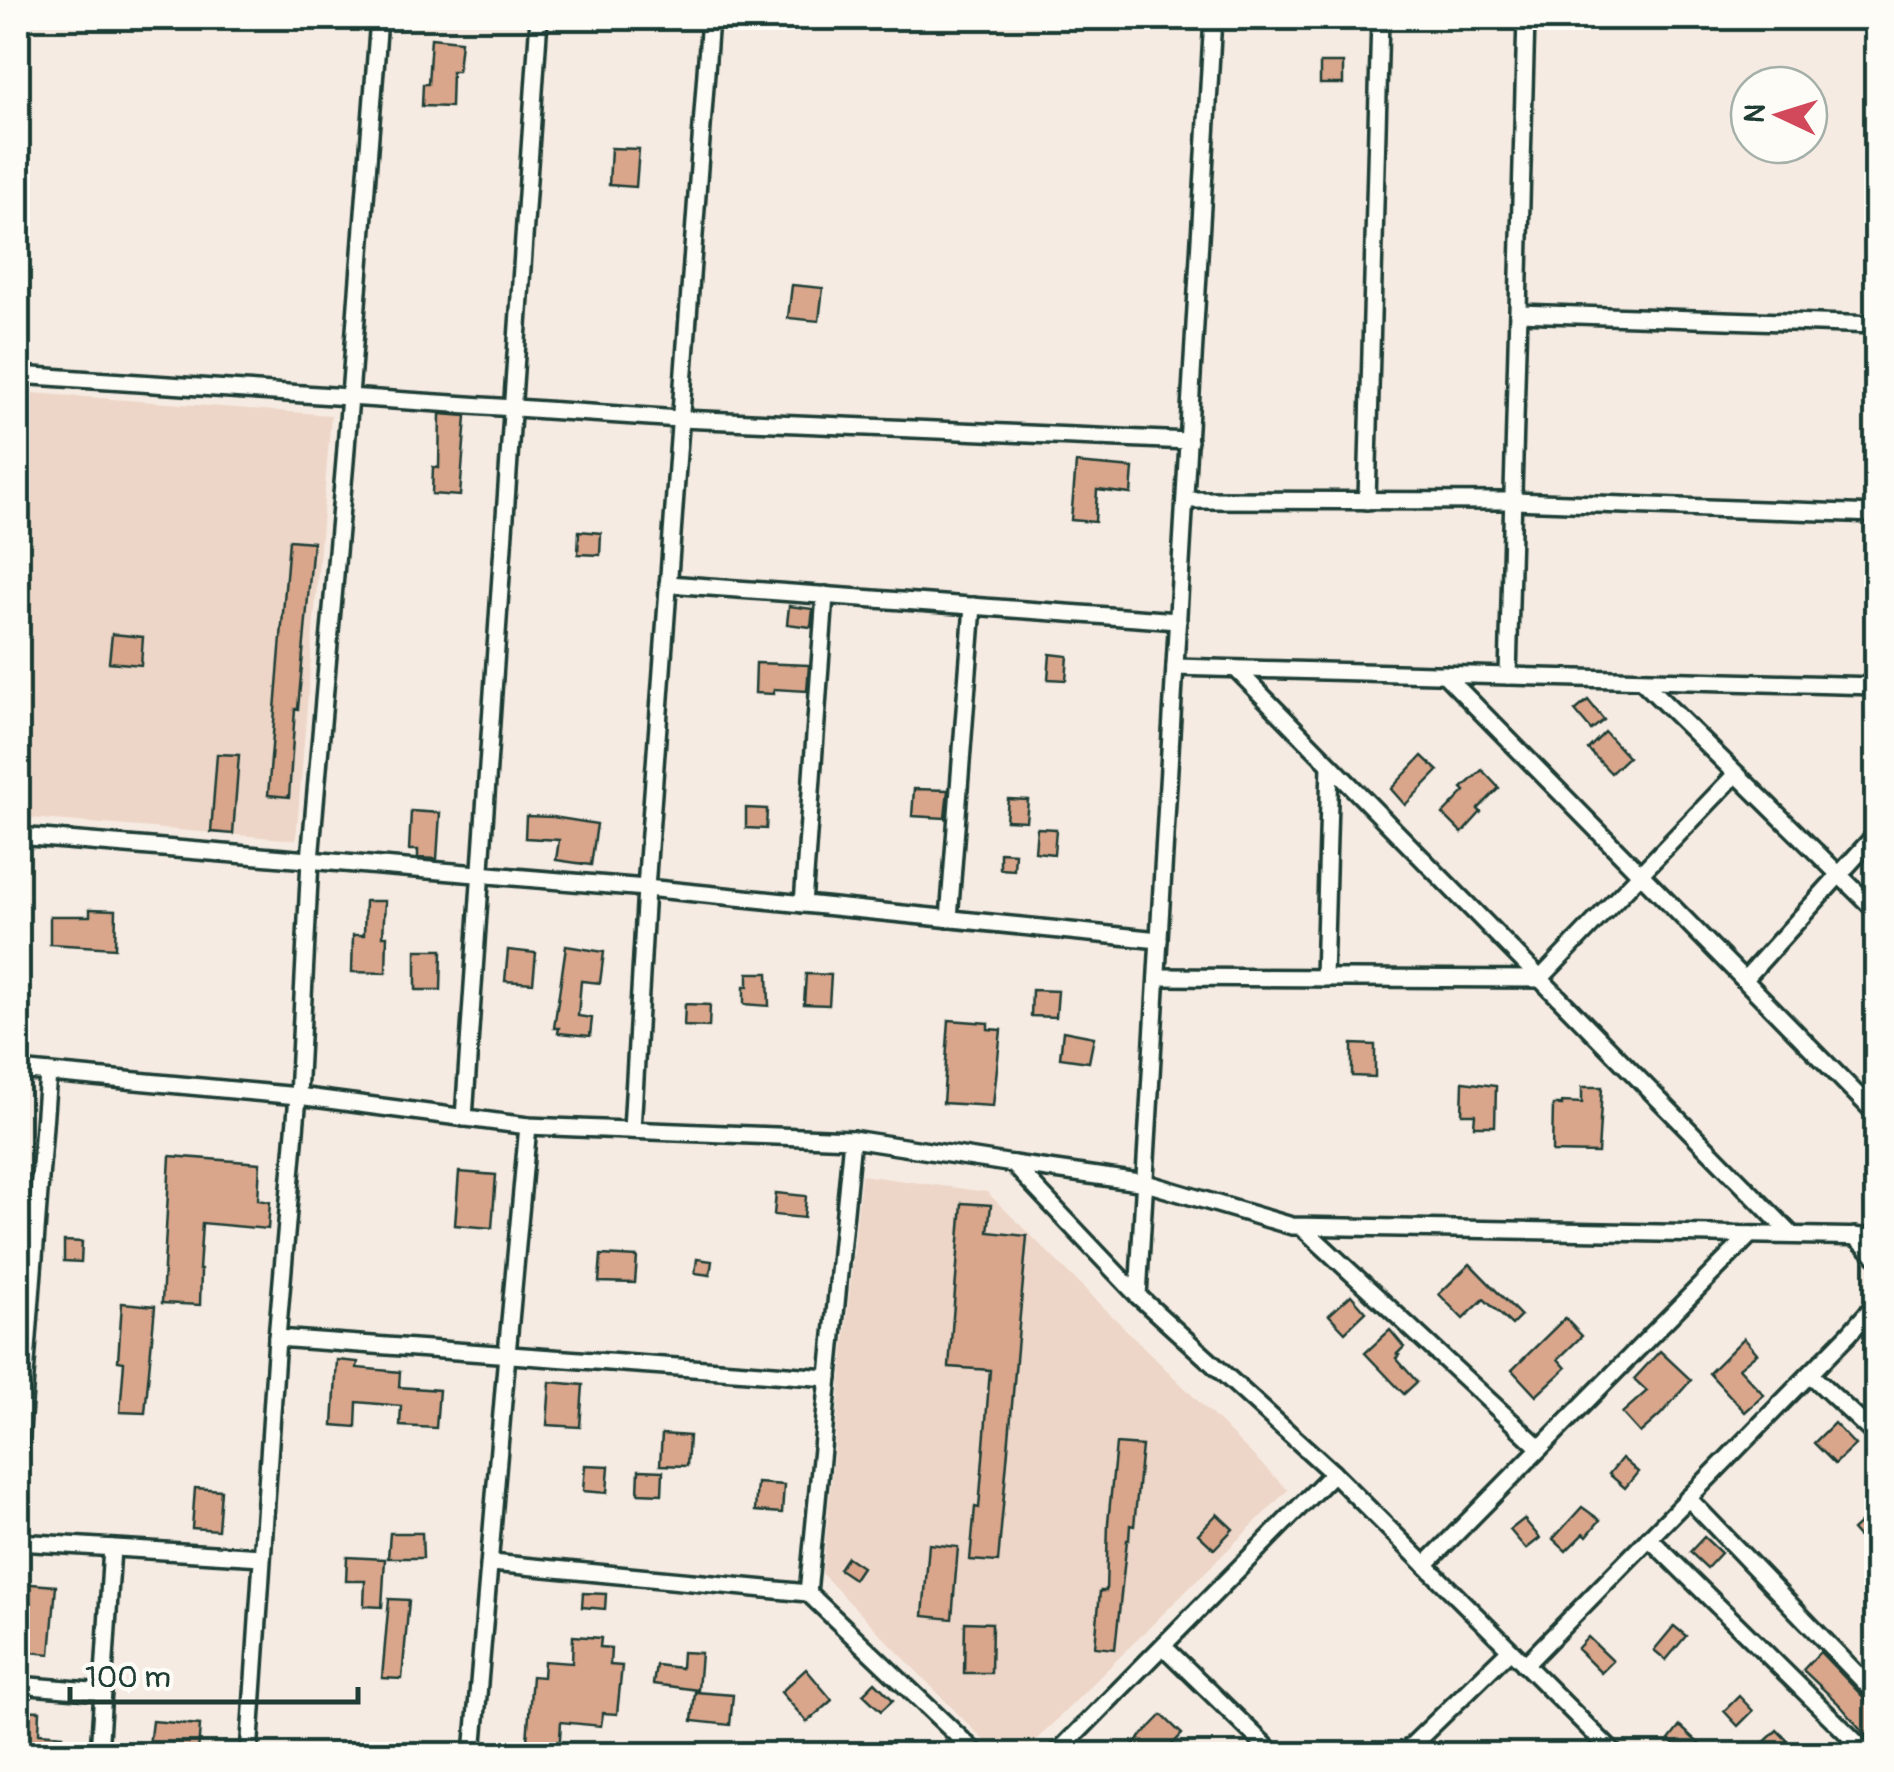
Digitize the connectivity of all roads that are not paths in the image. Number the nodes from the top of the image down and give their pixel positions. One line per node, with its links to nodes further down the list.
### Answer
1 (378, 18): 10 (street)
2 (539, 18): 11 (street)
3 (710, 18): 12 (street)
4 (1213, 18): 13 (street)
5 (1380, 18): 15 (street)
6 (1526, 18): 7 (street)
7 (1518, 313): 8 (street); 16 (street)
8 (1876, 325)
9 (18, 375): 10 (street)
10 (350, 397): 11 (street); 32 (street)
11 (512, 408): 12 (street); 34 (street)
12 (680, 419): 13 (street); 18 (street)
13 (1188, 441): 14 (street)
14 (1185, 500): 15 (street); 21 (street)
15 (1367, 500): 16 (street)
16 (1512, 500): 17 (street); 25 (street)
17 (1876, 514)
18 (668, 584): 19 (street); 36 (street)
19 (825, 595): 20 (street); 37 (street)
20 (974, 606): 21 (street); 39 (street)
21 (1178, 621): 22 (street)
22 (1175, 668): 23 (street); 40 (street)
23 (1236, 669): 24 (street); 28 (street)
24 (1444, 674): 25 (street); 33 (street)
25 (1508, 676): 26 (street)
26 (1642, 680): 27 (street); 29 (street)
27 (1876, 686)
28 (1330, 765): 42 (street); 43 (street)
29 (1736, 774): 33 (street); 35 (street)
30 (1876, 834): 35 (street)
31 (18, 836): 32 (street)
32 (310, 860): 34 (street); 47 (street)
33 (1640, 874): 43 (street); 44 (street)
34 (480, 875): 36 (street); 49 (street)
35 (1839, 875): 38 (street); 44 (street)
36 (646, 888): 37 (street); 51 (street)
37 (804, 904): 39 (street)
38 (1876, 911)
39 (949, 919): 40 (street)
40 (1159, 940): 41 (street)
41 (1157, 977): 42 (street); 54 (street)
42 (1324, 978): 43 (street)
43 (1540, 979): 57 (street)
44 (1744, 980): 48 (street)
45 (18, 1070): 46 (street)
46 (48, 1072): 47 (street); 69 (street)
47 (298, 1096): 49 (street); 63 (street)
48 (1876, 1114)
49 (464, 1118): 50 (street)
50 (528, 1126): 51 (street); 64 (street)
51 (632, 1130): 52 (street)
52 (852, 1139): 53 (street); 66 (street)
53 (1013, 1164): 54 (street); 61 (street)
54 (1146, 1183): 55 (street); 61 (street)
55 (1302, 1226): 56 (street); 68 (street)
56 (1750, 1234): 57 (street); 68 (street)
57 (1792, 1235): 58 (street)
58 (1855, 1236): 59 (street); 60 (street)
59 (1876, 1237)
60 (1876, 1256)
61 (1138, 1296): 70 (street)
62 (1876, 1303): 65 (street)
63 (277, 1338): 64 (street); 75 (street)
64 (506, 1354): 66 (street); 76 (street)
65 (1810, 1374): 67 (street); 71 (street)
66 (829, 1378): 78 (street)
67 (1876, 1436)
68 (1540, 1448): 77 (street)
69 (18, 1469)
70 (1333, 1473): 77 (street); 79 (street)
71 (1688, 1498): 72 (street); 84 (street)
72 (1648, 1538): 81 (street); 93 (street)
73 (18, 1542): 74 (street)
74 (112, 1548): 75 (street); 83 (street)
75 (262, 1557): 86 (street)
76 (490, 1563): 78 (street); 87 (street)
77 (1425, 1566): 80 (street)
78 (808, 1593): 88 (street)
79 (1163, 1646): 89 (street); 90 (street)
80 (1510, 1650): 81 (street); 91 (street)
81 (1525, 1664): 92 (street)
82 (18, 1686): 83 (street)
83 (103, 1692): 85 (street)
84 (1876, 1694)
85 (99, 1754)
86 (248, 1754)
87 (473, 1754)
88 (977, 1754)
89 (1056, 1754)
90 (1274, 1754)
91 (1403, 1754)
92 (1615, 1754)
93 (1868, 1754)

